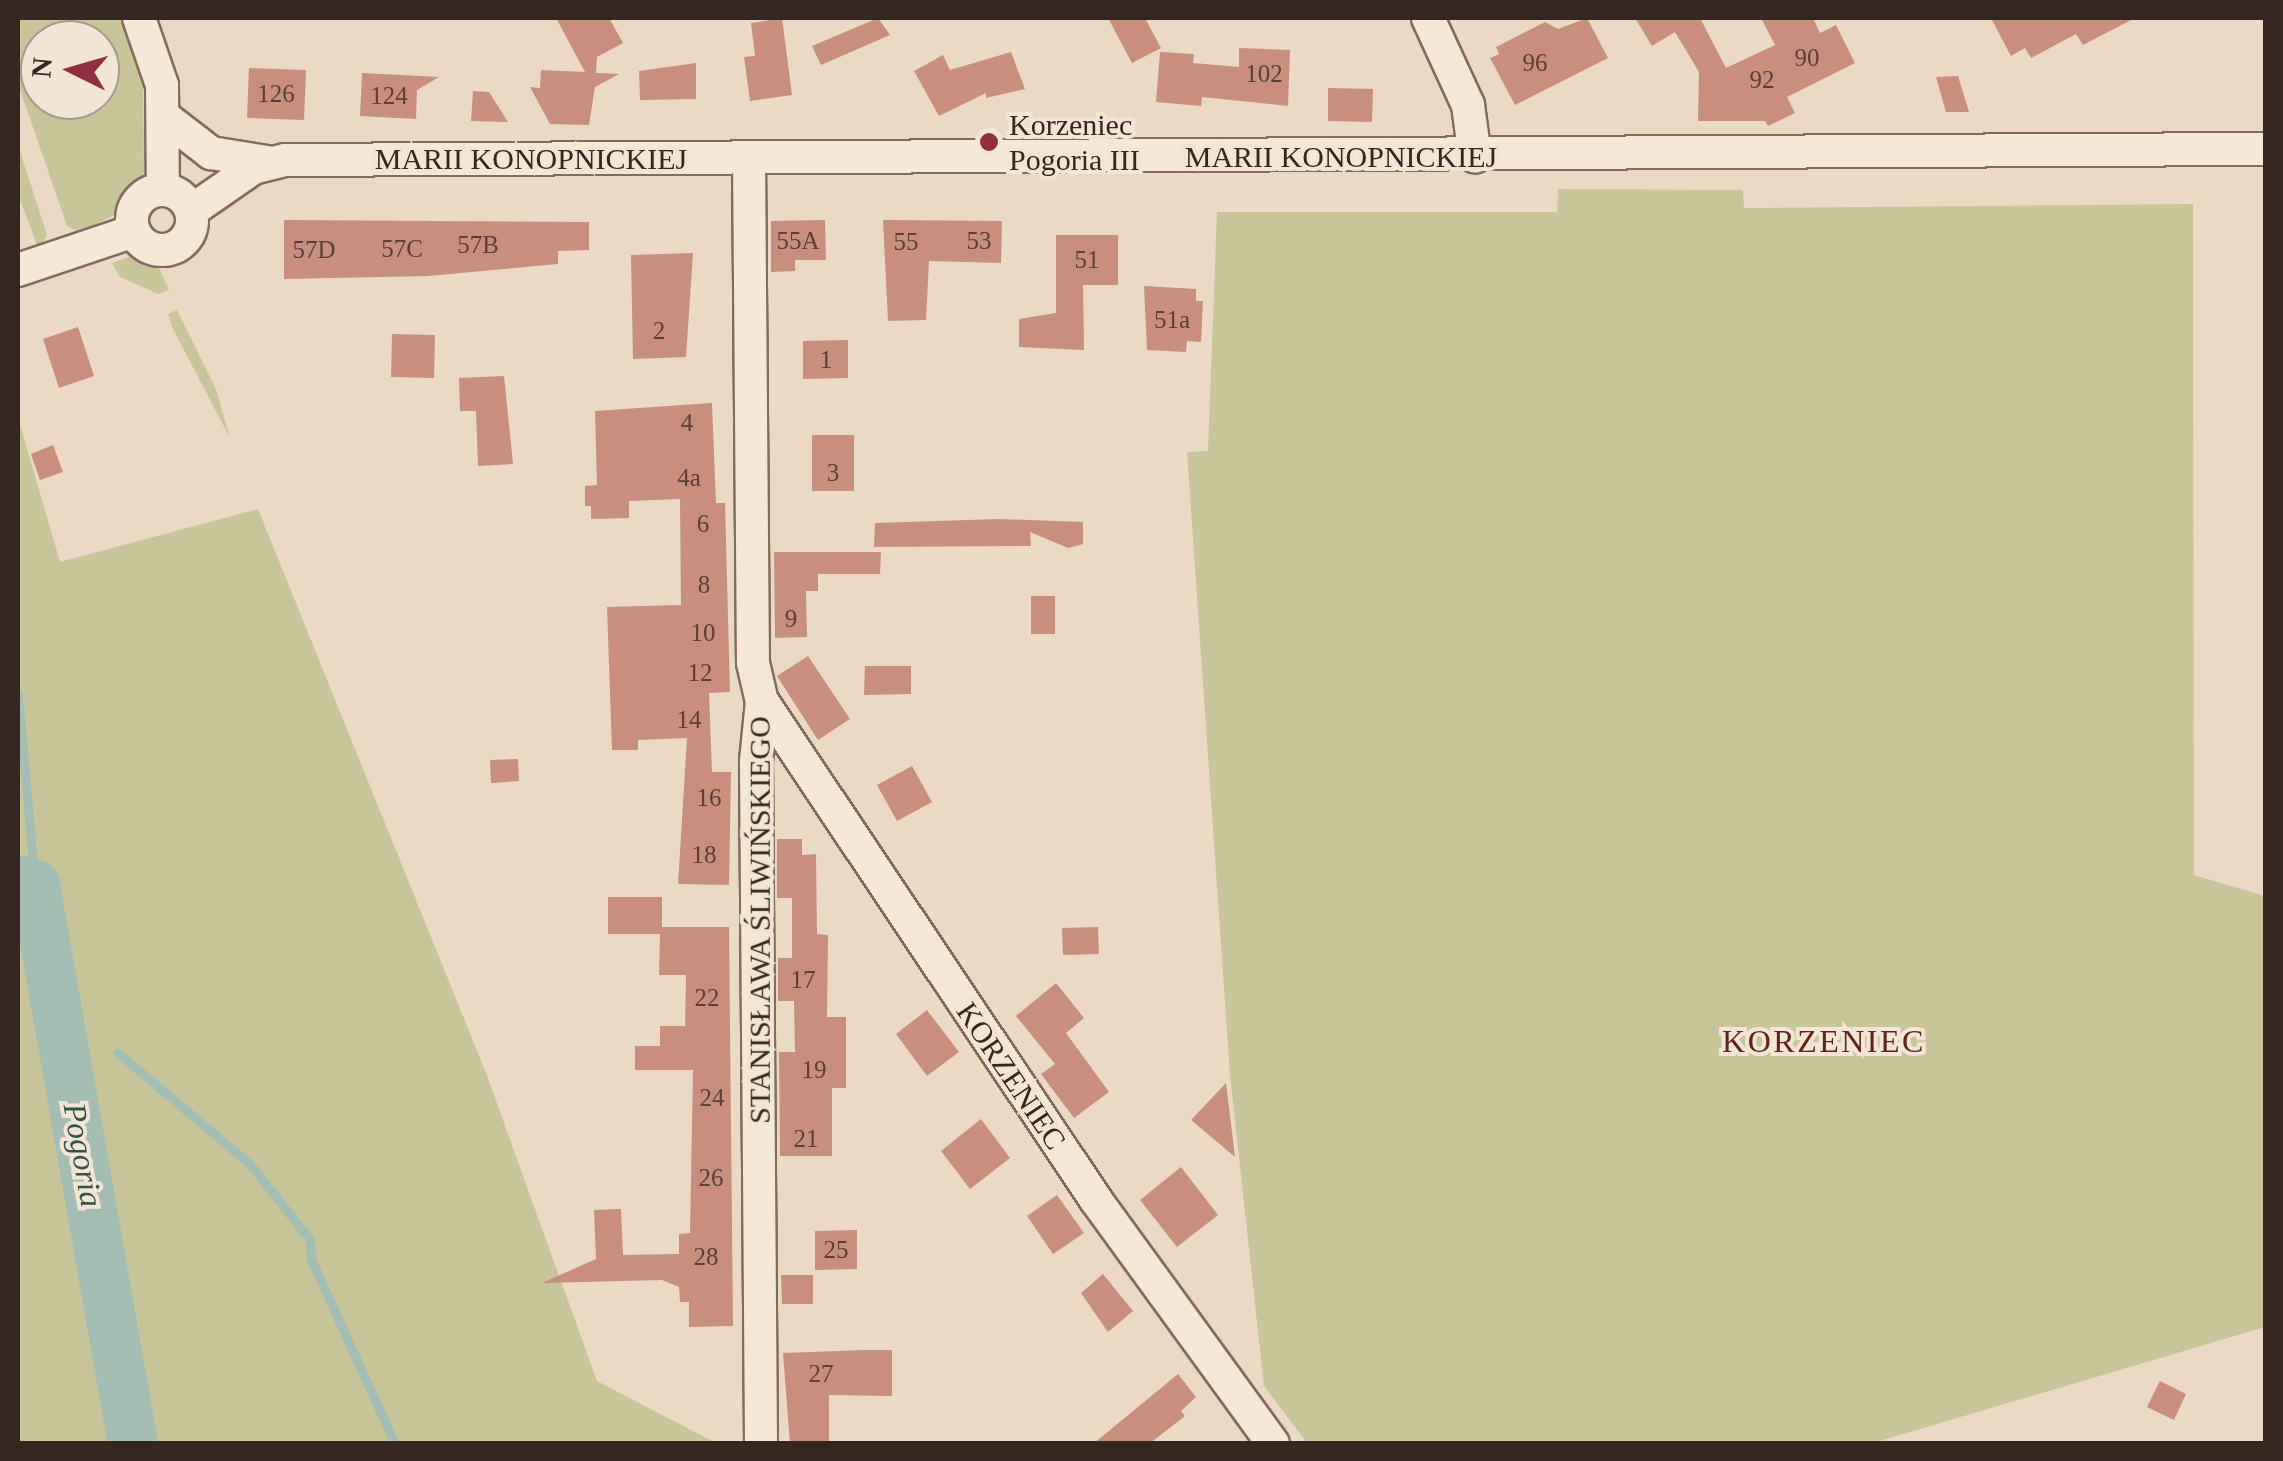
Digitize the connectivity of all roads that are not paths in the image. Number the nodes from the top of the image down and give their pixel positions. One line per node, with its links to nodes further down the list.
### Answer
1 (139, 18): 3 (street)
2 (1428, 18): 5 (street)
3 (163, 116): 7 (street, MARII KONOPNICKIEJ); 8 (street)
4 (2266, 149): 5 (street, MARII KONOPNICKIEJ)
5 (1474, 157): 6 (street, MARII KONOPNICKIEJ)
6 (749, 158): 7 (street, MARII KONOPNICKIEJ); 12 (street, STANISŁAWA ŚLIWIŃSKIEGO)
7 (267, 162): 9 (street)
8 (163, 190): 9 (street); 10 (street)
9 (191, 210): 10 (street)
10 (134, 230): 11 (street)
11 (18, 270)
12 (762, 701): 13 (street, STANISŁAWA ŚLIWIŃSKIEGO); 14 (street, KORZENIEC)
13 (761, 1444)
14 (1273, 1444)

